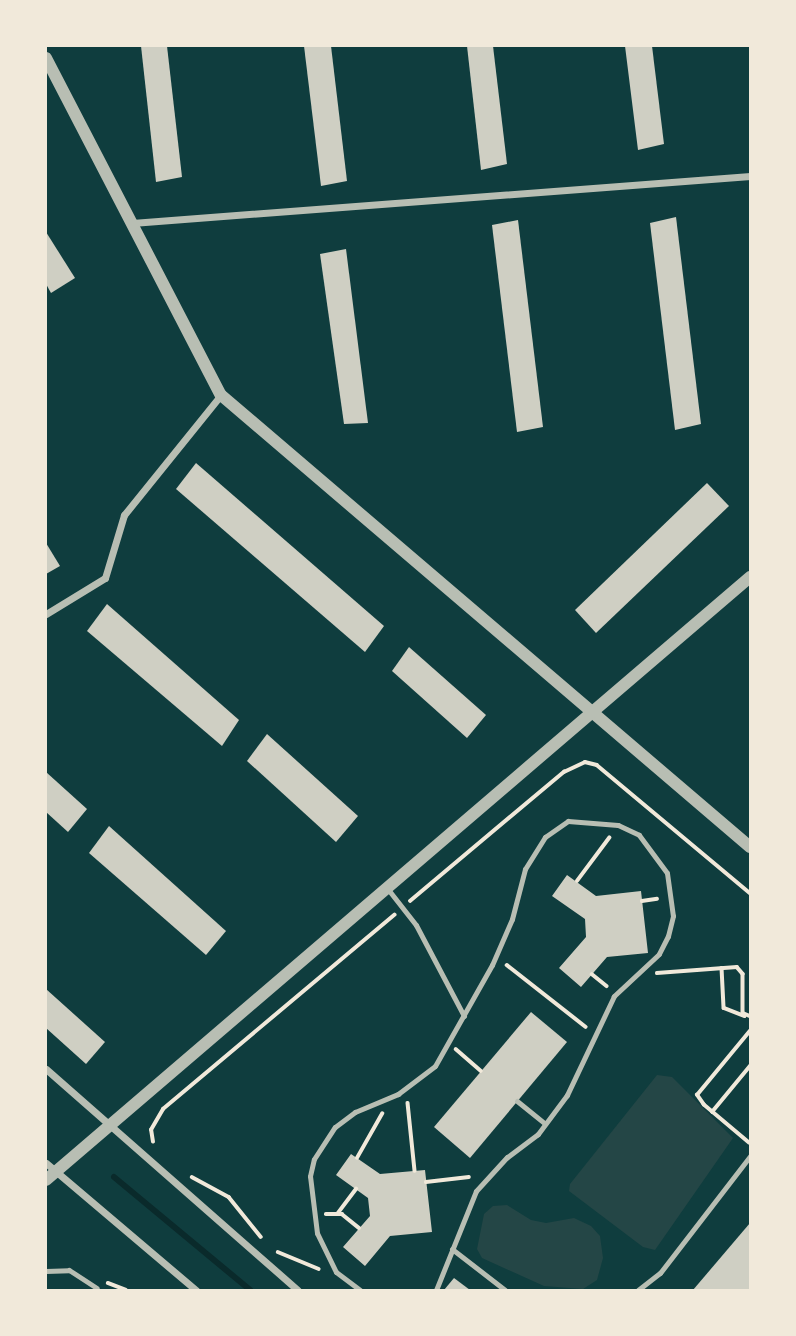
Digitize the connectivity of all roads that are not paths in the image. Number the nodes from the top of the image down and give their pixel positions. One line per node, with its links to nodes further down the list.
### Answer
1 (46, 58): 3 (street)
2 (751, 176): 3 (street)
3 (132, 223): 4 (street)
4 (221, 395): 6 (street); 7 (street)
5 (751, 577): 7 (street)
6 (46, 614)
7 (595, 710): 8 (street); 9 (street)
8 (751, 847)
9 (387, 888): 10 (lane); 14 (street)
10 (464, 1016): 13 (lane); 22 (lane)
11 (46, 1069): 14 (street)
12 (517, 1101): 13 (lane)
13 (545, 1124): 17 (lane)
14 (105, 1130): 16 (street); 21 (street)
15 (751, 1156): 25 (lane)
16 (52, 1170): 20 (street)
17 (452, 1249): 23 (lane); 24 (lane)
18 (46, 1271): 19 (lane)
19 (97, 1288)
20 (196, 1290)
21 (298, 1290)
22 (360, 1290)
23 (436, 1290)
24 (505, 1290)
25 (640, 1290)

